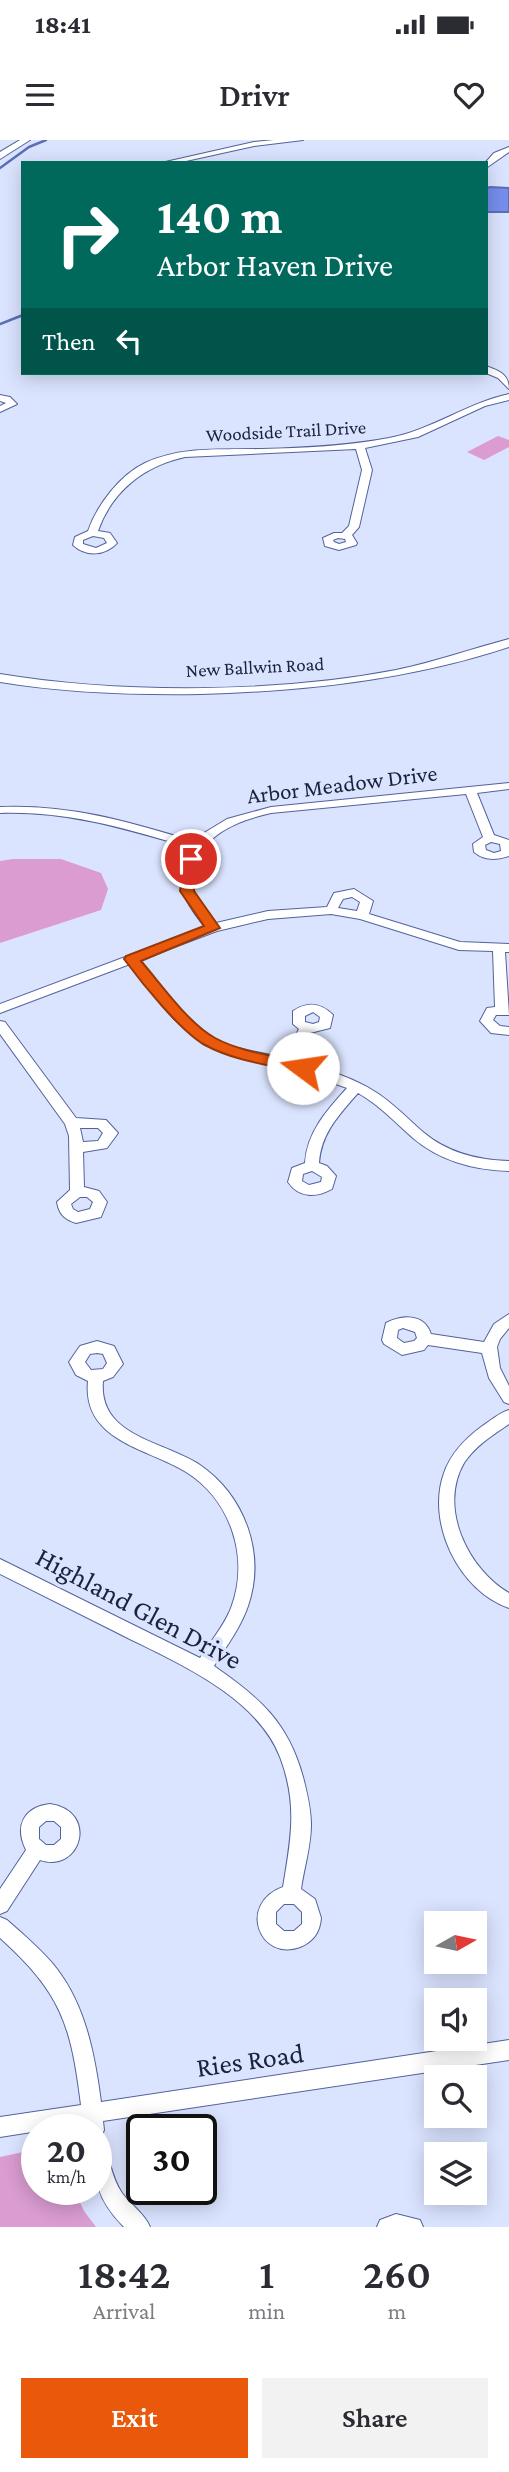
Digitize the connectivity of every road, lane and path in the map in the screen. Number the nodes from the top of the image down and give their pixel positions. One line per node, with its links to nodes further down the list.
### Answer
1 (26, 140): 4 (street)
2 (299, 140): 5 (street)
3 (509, 149): 6 (street)
4 (0, 156)
5 (173, 161)
6 (488, 164)
7 (488, 370): 8 (street)
8 (509, 386)
9 (509, 397): 12 (street, Woodside Trail Drive)
10 (0, 398): 11 (street)
11 (0, 409)
12 (360, 446): 13 (street, Woodside Trail Drive); 14 (street)
13 (92, 533)
14 (345, 536)
15 (509, 643): 16 (street, New Ballwin Road)
16 (0, 678)
17 (509, 786): 18 (street, Arbor Meadow Drive)
18 (470, 789): 20 (street); 21 (street, Arbor Meadow Drive)
19 (0, 810): 21 (street)
20 (489, 838)
21 (197, 846): 24 (street)
22 (331, 911): 23 (street); 23 (street); 24 (street)
23 (362, 916): 25 (street)
24 (213, 928): 26 (street)
25 (504, 948): 28 (street)
26 (131, 959): 27 (street); 32 (street)
27 (0, 1009)
28 (505, 1010): 31 (street)
29 (0, 1025): 34 (street)
30 (306, 1028): 32 (street)
31 (509, 1031)
32 (288, 1064): 33 (street)
33 (356, 1087): 36 (street); 37 (street)
34 (72, 1123): 35 (street); 35 (street)
35 (77, 1148): 38 (street)
36 (312, 1166)
37 (509, 1166)
38 (77, 1192)
39 (509, 1320): 41 (street)
40 (425, 1339): 41 (street)
41 (489, 1348): 43 (street)
42 (96, 1377): 47 (street)
43 (509, 1398)
44 (509, 1416): 46 (street)
45 (3, 1573): 47 (street, Highland Glen Drive)
46 (509, 1601)
47 (203, 1668): 49 (street, Highland Glen Drive)
48 (36, 1850): 50 (street)
49 (291, 1895)
50 (0, 1905)
51 (0, 1926): 53 (street)
52 (509, 2050): 54 (street, Ries Road)
53 (92, 2114)
54 (112, 2118)
55 (21, 2126): 56 (street, Ries Road)
56 (0, 2127)
57 (112, 2198): 58 (street)
58 (140, 2227)
59 (387, 2227): 60 (street)
60 (413, 2227)

